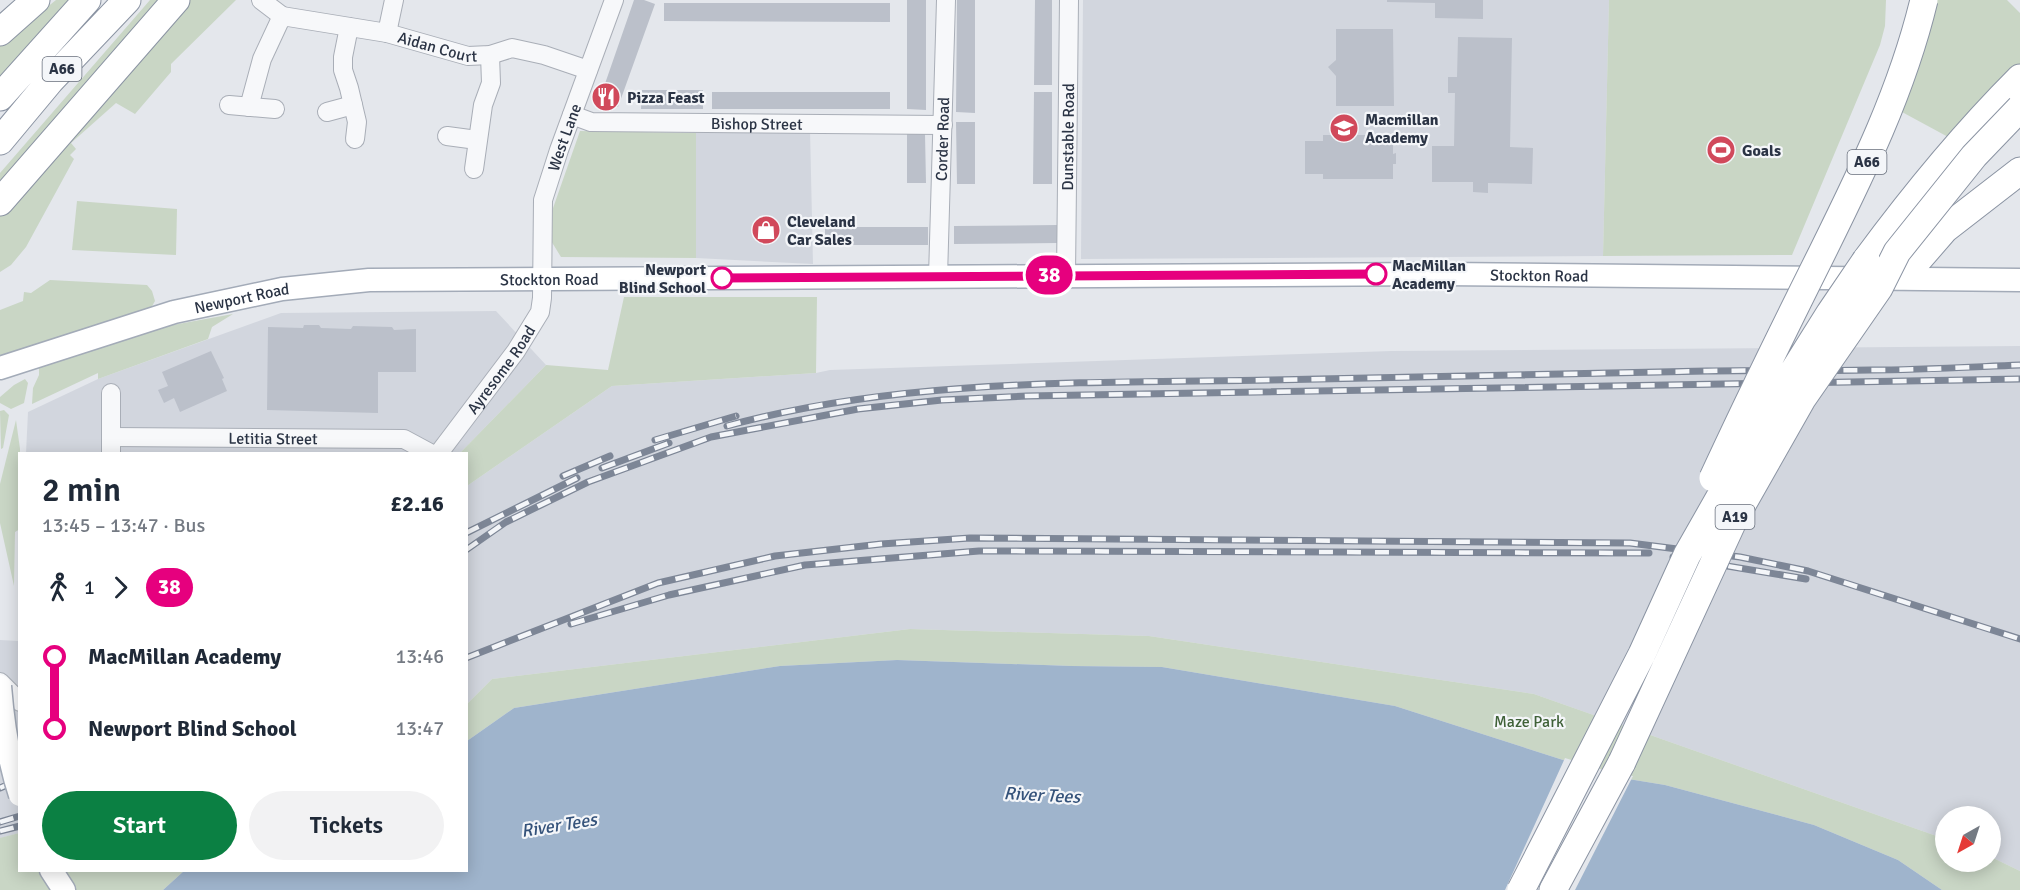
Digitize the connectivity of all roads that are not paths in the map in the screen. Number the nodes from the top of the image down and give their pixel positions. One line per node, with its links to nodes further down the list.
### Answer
1 (36, 0): 13 (highway)
2 (87, 0): 18 (highway, A66)
3 (127, 0): 30 (highway, A66)
4 (176, 0): 33 (highway)
5 (261, 0): 11 (street)
6 (394, 0): 14 (street, Aidan Court)
7 (614, 0): 16 (street, West Lane)
8 (946, 0): 26 (street, Corder Road)
9 (1069, 0): 34 (street, Dunstable Road)
10 (1924, 0): 47 (highway, A66, bridge)
11 (282, 16): 12 (street, Aidan Court); 21 (street)
12 (349, 27): 14 (street, Aidan Court); 20 (street)
13 (0, 32)
14 (387, 33): 15 (street, Aidan Court)
15 (490, 55): 16 (street, Aidan Court); 29 (street, Aidan Court)
16 (588, 70): 25 (street, West Lane)
17 (2020, 78): 47 (highway, A19, bridge)
18 (0, 97)
19 (229, 105): 21 (street)
20 (353, 105): 24 (street); 28 (street)
21 (249, 107): 23 (street)
22 (2020, 108): 39 (highway, A19, bridge)
23 (275, 109)
24 (327, 112)
25 (572, 116): 26 (street, Bishop Street); 37 (street, West Lane)
26 (943, 125): 35 (street, Corder Road)
27 (447, 136): 29 (street)
28 (355, 139)
29 (477, 140): 31 (street, Aidan Court)
30 (0, 141)
31 (474, 169)
32 (2020, 171): 39 (highway, A19)
33 (0, 202)
34 (1066, 275): 35 (main road, Stockton Road); 38 (main road, Stockton Road)
35 (938, 277): 37 (main road, Stockton Road)
36 (446, 278): 37 (main road, Stockton Road); 40 (main road, Newport Road)
37 (541, 279): 46 (street, Ayresome Road)
38 (2020, 280)
39 (1879, 288): 54 (highway, A19, bridge)
40 (45, 355): 41 (main road, Newport Road); 42 (main road, Newport Road)
41 (0, 368)
42 (0, 384)
43 (111, 393): 44 (street)
44 (111, 445): 45 (street, Letitia Street)
45 (428, 452)
46 (440, 452)
47 (1687, 555): 53 (highway, A19, bridge)
48 (0, 684): 49 (street); 50 (main road, bridge)
49 (18, 700)
50 (18, 789)
51 (52, 872): 52 (main road)
52 (64, 890)
53 (1521, 890)
54 (1553, 890)

